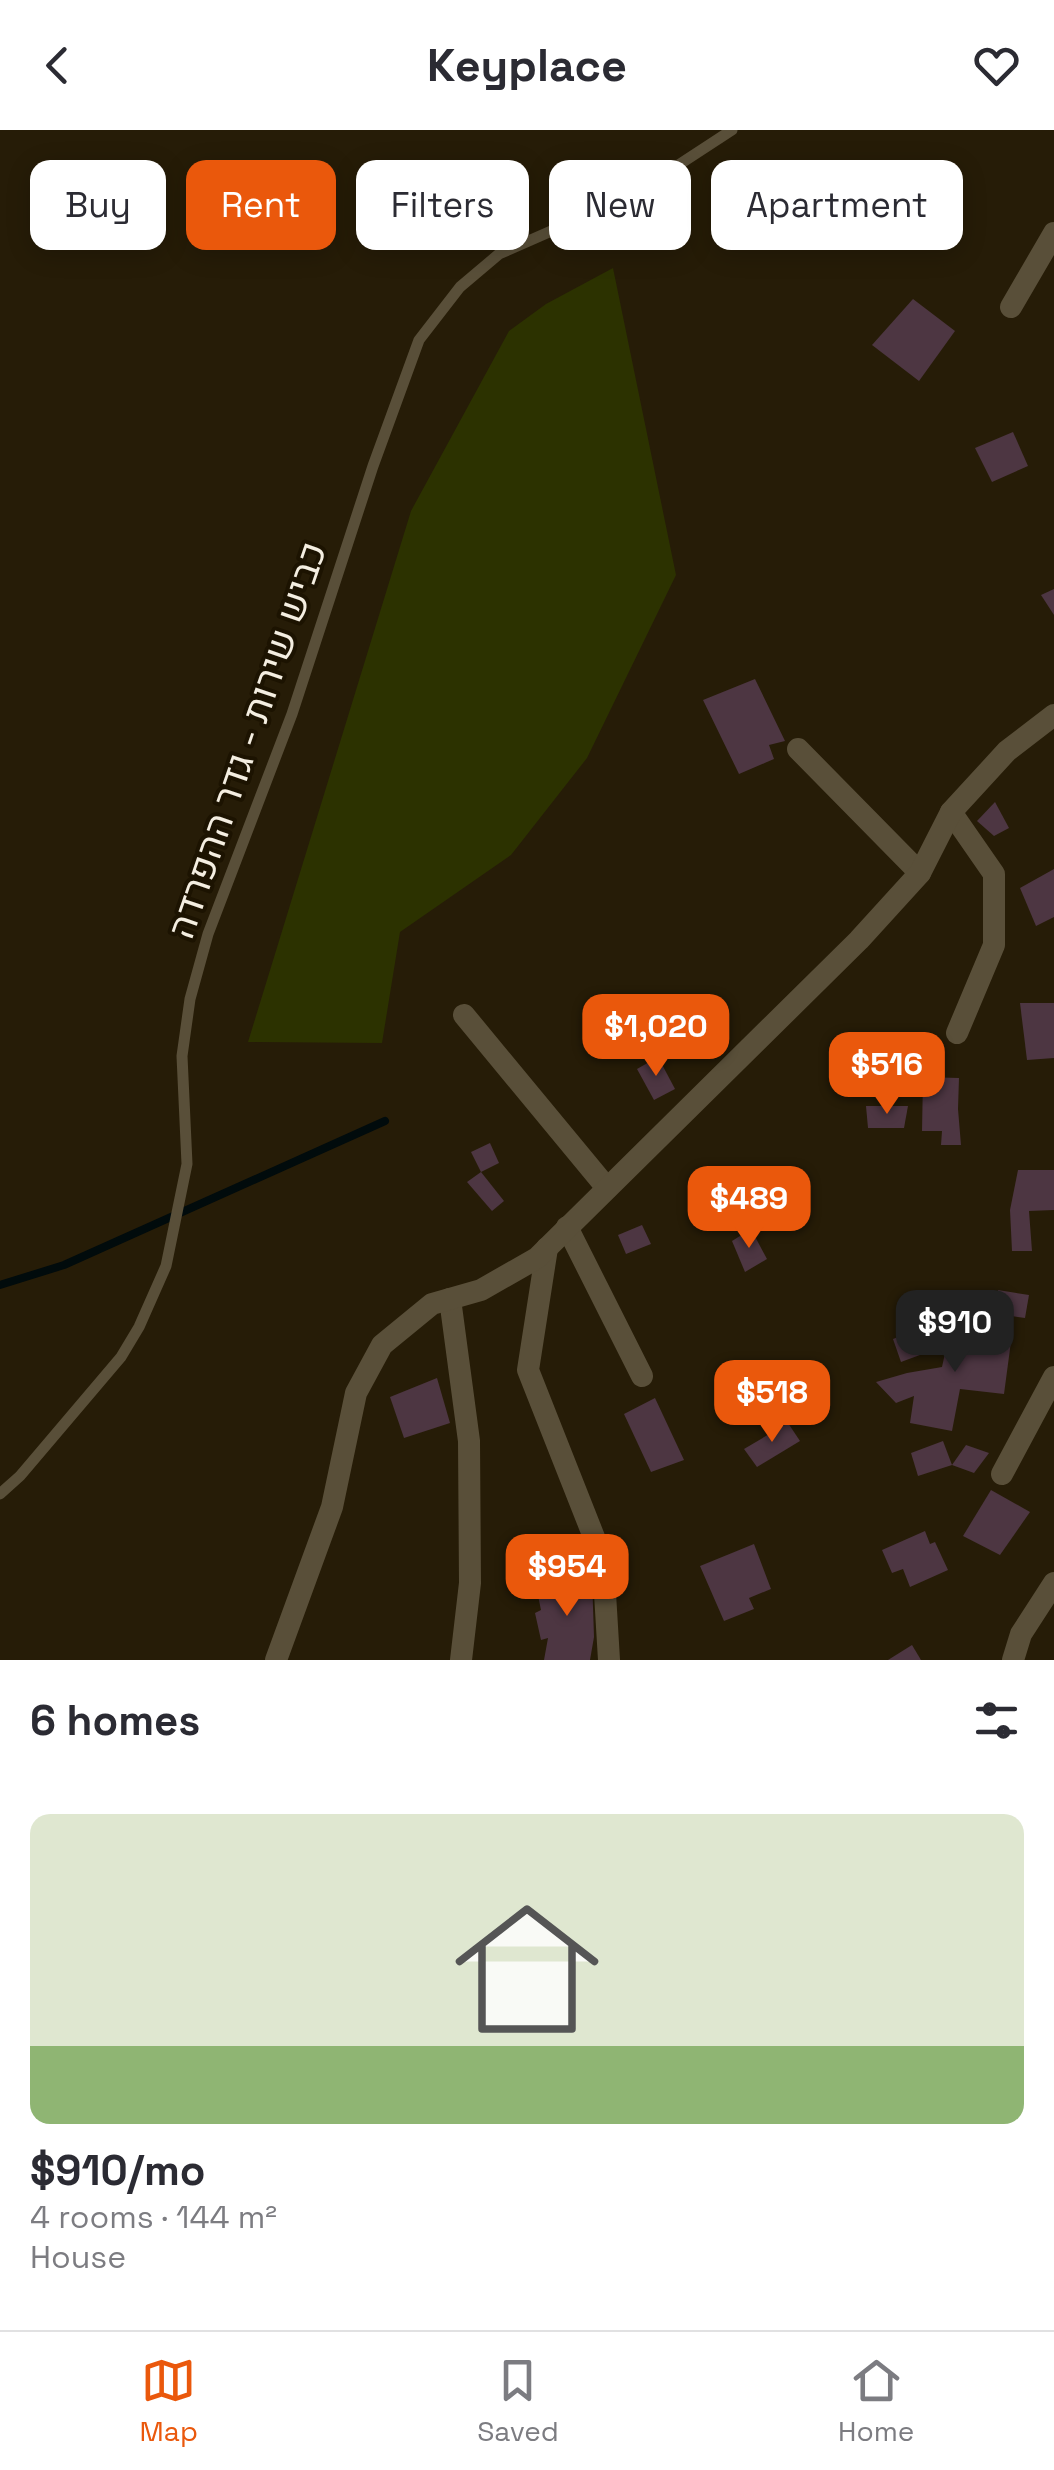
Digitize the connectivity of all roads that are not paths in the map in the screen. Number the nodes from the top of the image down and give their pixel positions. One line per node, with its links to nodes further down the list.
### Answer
1 (732, 130): 17 (lane, כביש שירות - גדר ההפרדה)
2 (1054, 233): 3 (street)
3 (1011, 307)
4 (1054, 715): 6 (street)
5 (798, 749): 7 (street)
6 (951, 812): 7 (street); 9 (street)
7 (920, 873): 10 (street)
8 (464, 1015): 10 (street)
9 (957, 1032)
10 (607, 1188): 11 (street)
11 (568, 1228): 12 (street); 14 (street)
12 (547, 1248): 13 (street); 21 (street)
13 (450, 1299): 19 (street); 20 (street)
14 (642, 1376)
15 (1054, 1377): 16 (street)
16 (1002, 1474)
17 (0, 1494)
18 (1054, 1583): 22 (street)
19 (276, 1660)
20 (461, 1660)
21 (609, 1660)
22 (1013, 1660)

